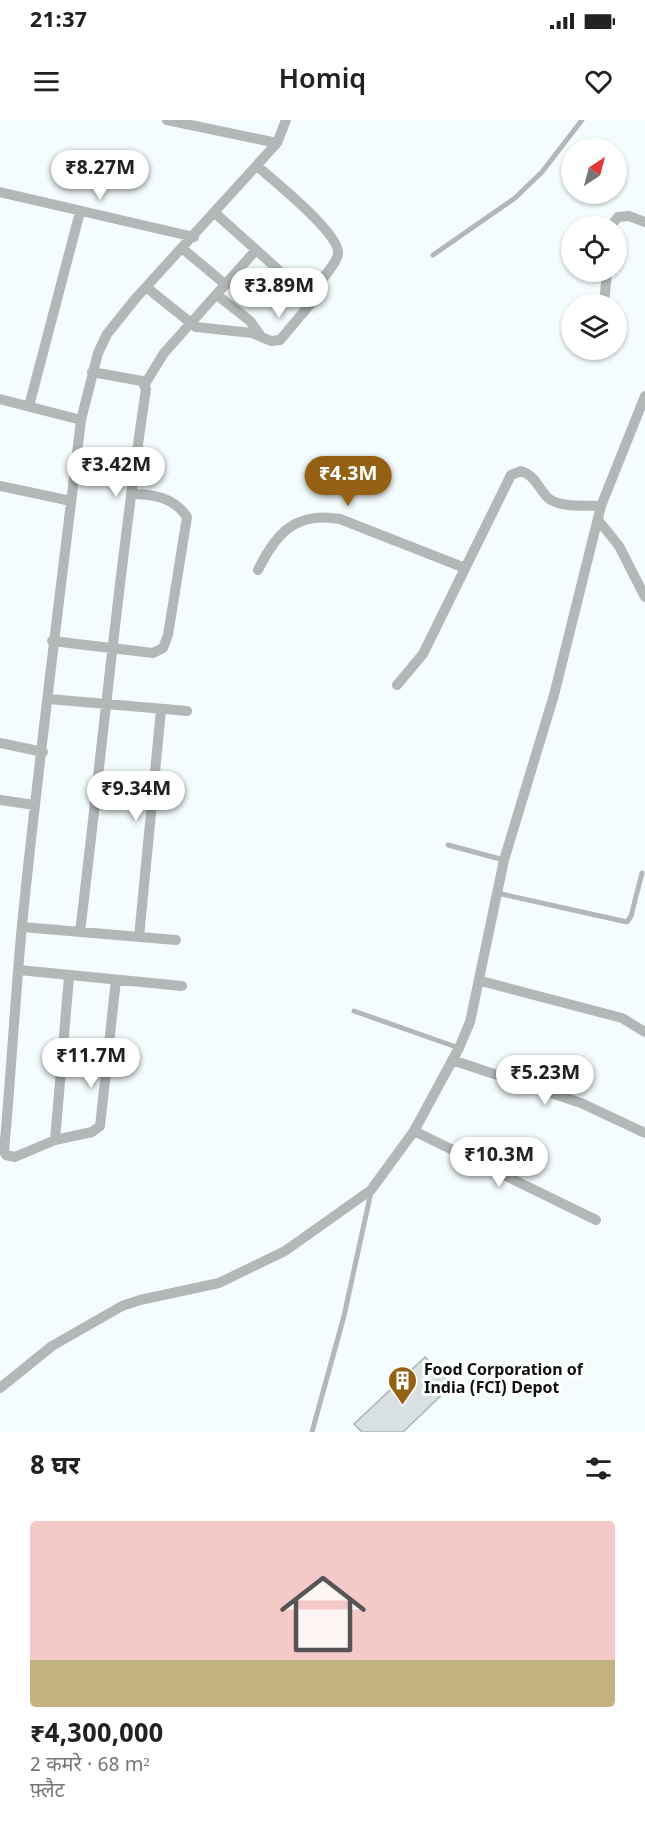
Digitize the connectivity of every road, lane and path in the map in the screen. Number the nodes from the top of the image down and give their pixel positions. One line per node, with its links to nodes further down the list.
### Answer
1 (167, 120): 4 (street)
2 (286, 120): 4 (street)
3 (582, 120): 14 (lane)
4 (277, 142): 5 (street)
5 (257, 166): 8 (street); 18 (street)
6 (0, 192): 7 (street)
7 (80, 212): 11 (street); 25 (street)
8 (215, 213): 11 (street); 13 (street)
9 (627, 216): 10 (street)
10 (645, 222)
11 (194, 237): 12 (street)
12 (183, 249): 15 (street); 16 (street)
13 (256, 250): 15 (street); 18 (street)
14 (433, 255)
15 (226, 285): 17 (street)
16 (147, 287): 19 (street); 21 (street)
17 (217, 295): 19 (street); 20 (street)
18 (308, 296): 20 (street)
19 (190, 324): 20 (street); 22 (street)
20 (260, 335)
21 (92, 372): 22 (street); 26 (street)
22 (145, 384): 28 (street)
23 (645, 396): 30 (street)
24 (0, 399): 25 (street)
25 (29, 406): 26 (street)
26 (81, 420): 29 (street)
27 (0, 486): 29 (street)
28 (131, 494): 36 (street); 36 (street)
29 (71, 501): 35 (street)
30 (601, 506): 31 (street); 32 (street)
31 (599, 521): 34 (street); 47 (street)
32 (465, 568): 33 (street); 37 (street)
33 (258, 570)
34 (645, 597)
35 (52, 640): 36 (street); 38 (street)
36 (111, 648): 39 (street)
37 (397, 685)
38 (49, 699): 39 (street); 43 (street)
39 (107, 704): 40 (street); 51 (street)
40 (160, 710): 41 (street); 52 (street)
41 (187, 711)
42 (0, 743): 43 (street)
43 (43, 752): 45 (street)
44 (0, 800): 45 (street)
45 (35, 805): 50 (street)
46 (448, 845): 47 (lane)
47 (504, 860): 49 (street)
48 (642, 873): 49 (lane)
49 (497, 893): 57 (street)
50 (22, 927): 51 (street); 54 (street)
51 (80, 932): 52 (street)
52 (140, 937): 53 (street)
53 (176, 940)
54 (19, 970): 55 (street); 63 (street)
55 (69, 977): 56 (street); 67 (street)
56 (116, 980): 58 (street); 67 (street)
57 (481, 981): 60 (street); 61 (street)
58 (182, 986)
59 (354, 1011): 61 (lane)
60 (645, 1032)
61 (459, 1048): 62 (street)
62 (452, 1060): 65 (street); 66 (street)
63 (5, 1078): 64 (street)
64 (3, 1127): 67 (street)
65 (414, 1131): 68 (street); 69 (street)
66 (645, 1133)
67 (56, 1140)
68 (371, 1190): 70 (street); 71 (lane)
69 (596, 1220)
70 (0, 1388)
71 (312, 1432)

